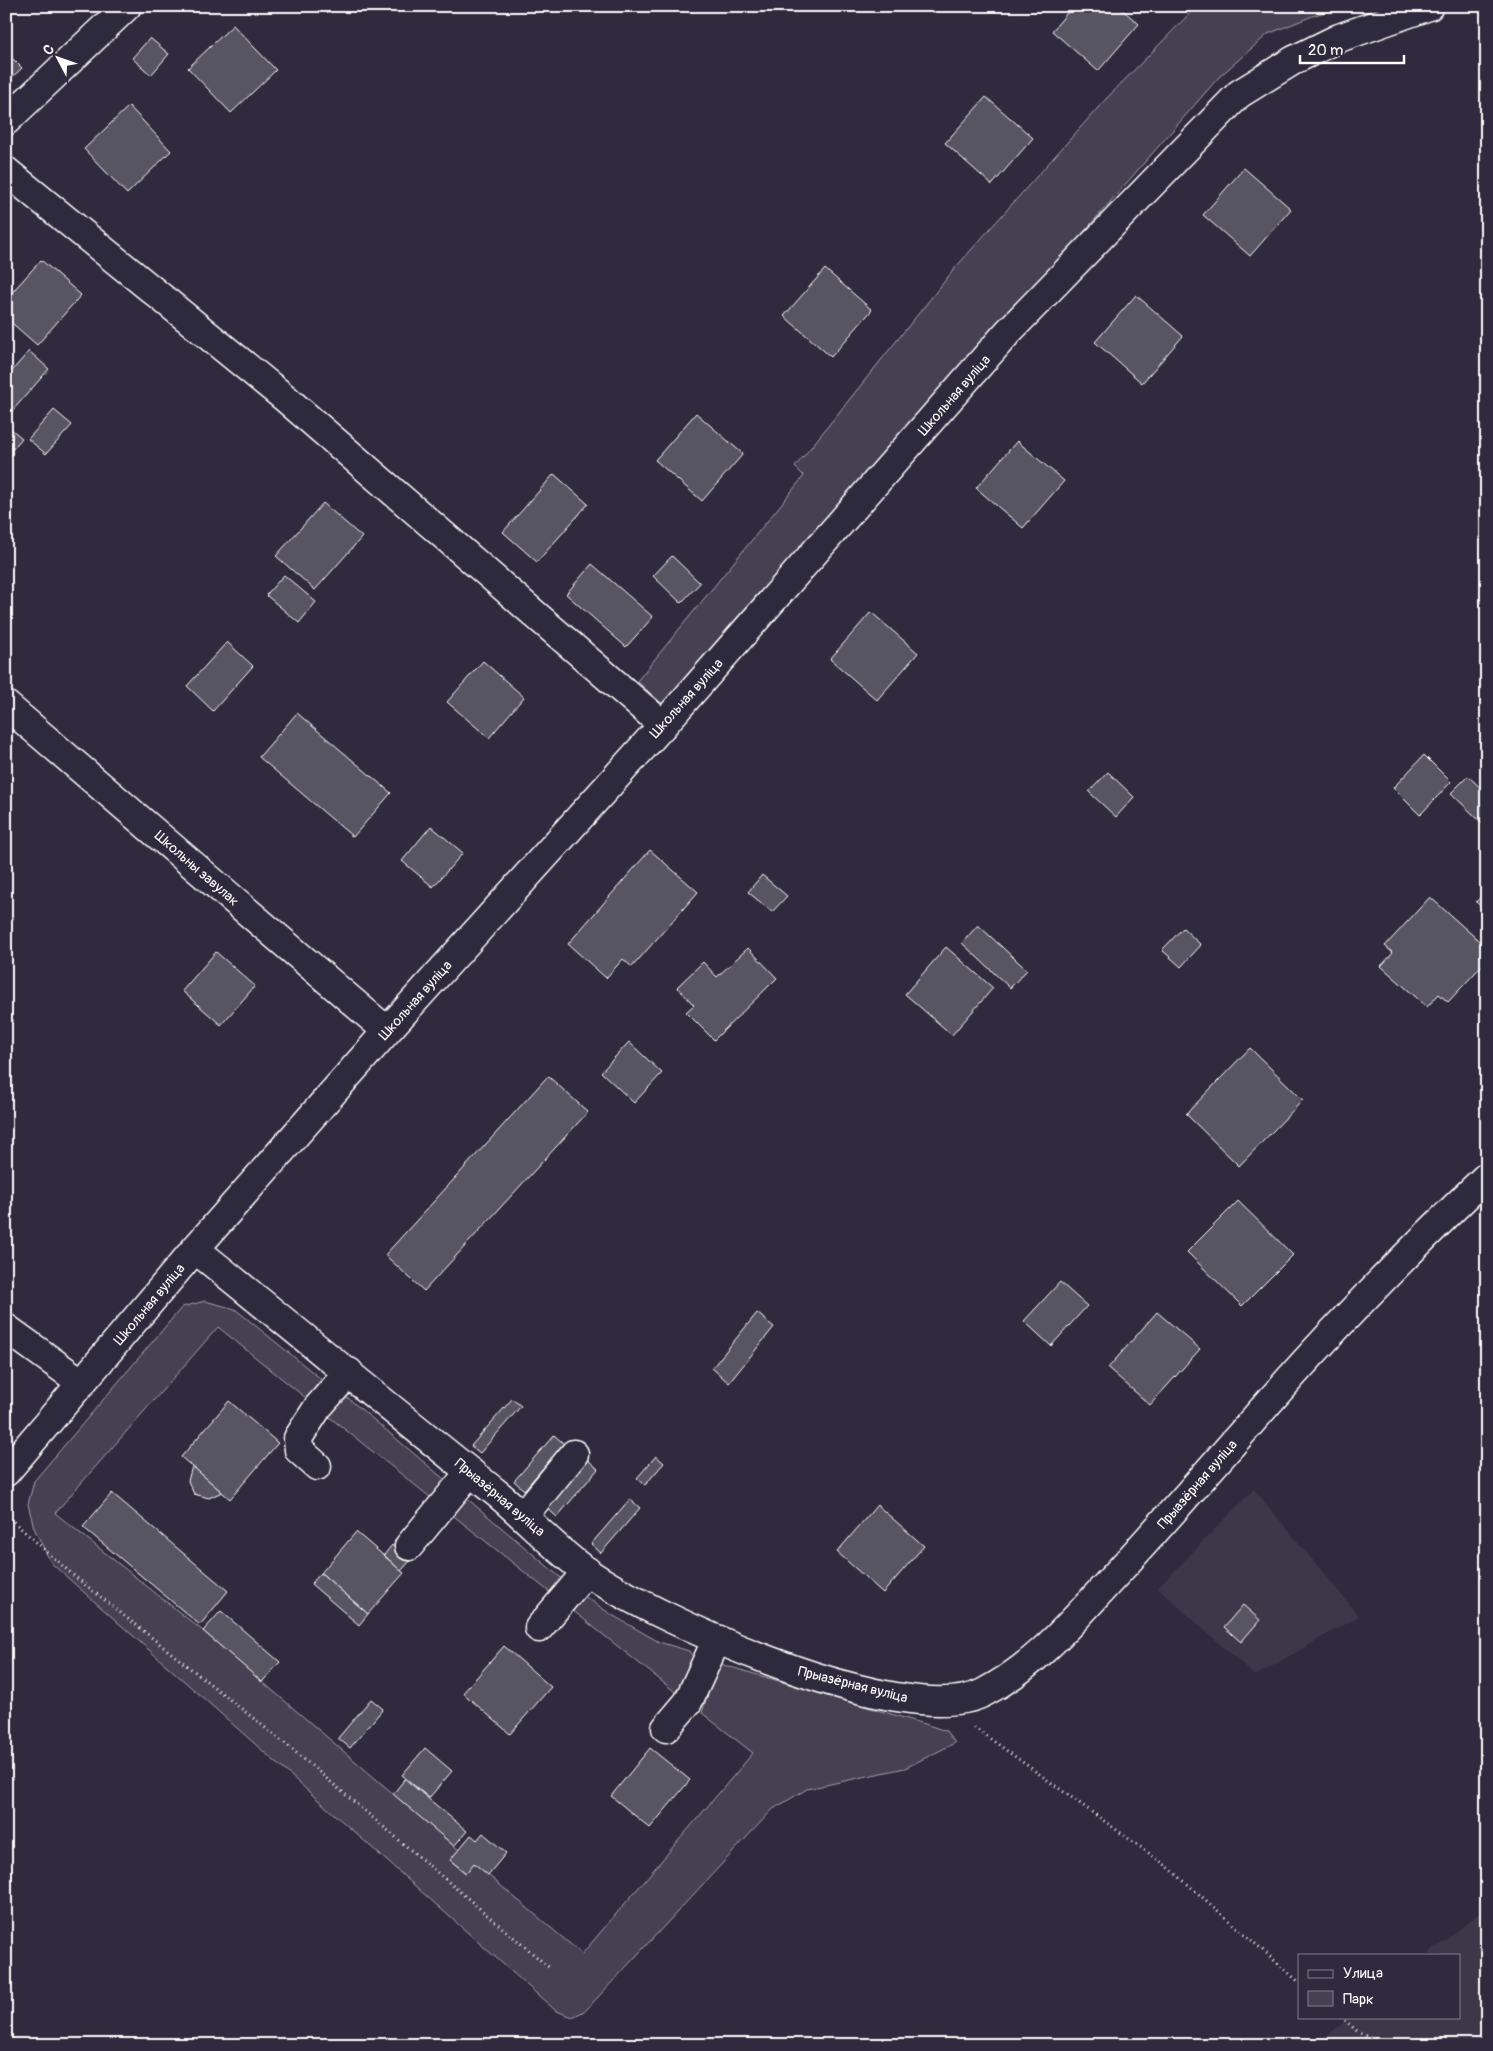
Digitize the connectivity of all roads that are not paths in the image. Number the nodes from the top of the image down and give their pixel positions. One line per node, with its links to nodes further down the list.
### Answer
1 (127, 6): 3 (street)
2 (1429, 6): 6 (street, Школьная вуліца)
3 (6, 121)
4 (6, 171): 6 (street)
5 (6, 705): 7 (street, Школьны завулак)
6 (663, 725): 7 (street, Школьная вуліца)
7 (387, 1031): 9 (street, Школьная вуліца)
8 (1487, 1176): 21 (street, Прыазёрная вуліца)
9 (195, 1249): 11 (street, Прыазёрная вуліца); 12 (street, Школьная вуліца)
10 (6, 1328): 12 (street)
11 (349, 1372): 14 (street); 16 (street, Прыазёрная вуліца)
12 (82, 1383): 15 (street, Школьная вуліца)
13 (574, 1454): 17 (street)
14 (317, 1466)
15 (6, 1472)
16 (470, 1472): 17 (street, Прыазёрная вуліца); 18 (street)
17 (524, 1515): 19 (street, Прыазёрная вуліца)
18 (409, 1546)
19 (586, 1571): 20 (street); 21 (street, Прыазёрная вуліца)
20 (539, 1628)
21 (717, 1639): 22 (street)
22 (666, 1728)

